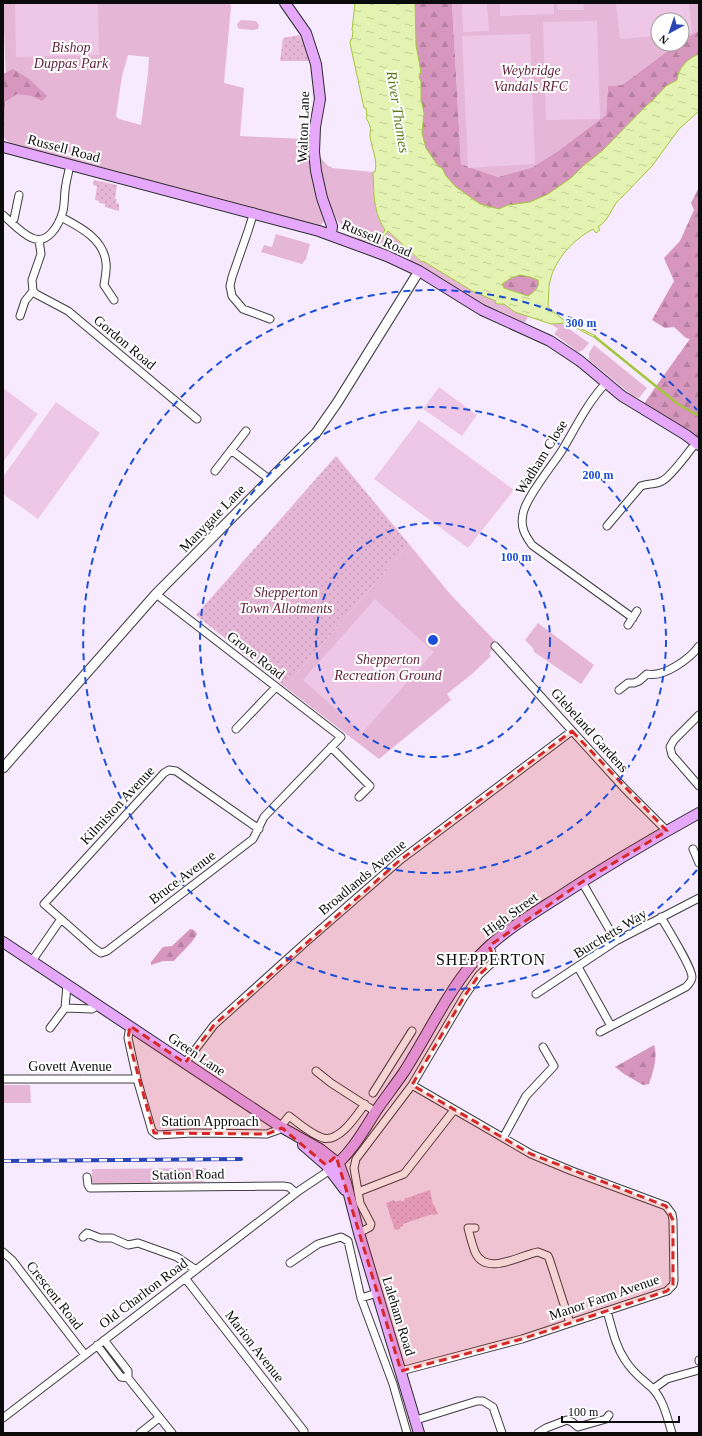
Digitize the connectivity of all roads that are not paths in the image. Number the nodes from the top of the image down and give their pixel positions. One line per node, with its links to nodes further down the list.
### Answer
1 (285, 3): 9 (main road, Walton Lane)
2 (3, 147): 3 (main road, Russell Road)
3 (70, 166): 5 (main road, Russell Road); 7 (street)
4 (19, 195): 8 (street)
5 (254, 212): 9 (main road, Russell Road); 15 (street)
6 (3, 215): 8 (street)
7 (61, 217): 10 (street); 13 (street)
8 (11, 222): 10 (street)
9 (331, 234): 11 (main road, Russell Road)
10 (39, 240): 12 (street)
11 (419, 272): 16 (main road, Russell Road); 22 (street, Manygate Lane)
12 (33, 291): 14 (street); 17 (street, Gordon Road)
13 (114, 300)
14 (20, 316)
15 (270, 319)
16 (606, 383): 19 (main road, Russell Road); 25 (street, Wadham Close)
17 (197, 419)
18 (246, 431): 20 (street)
19 (698, 444): 23 (street)
20 (231, 450): 21 (street); 22 (street)
21 (215, 472)
22 (269, 479): 24 (street, Manygate Lane)
23 (607, 526)
24 (156, 594): 28 (street, Grove Road); 35 (street, Manygate Lane)
25 (628, 625)
26 (495, 646): 32 (street, Glebeland Gardens)
27 (699, 646): 29 (street)
28 (276, 687): 31 (street); 33 (street, Grove Road)
29 (618, 690)
30 (699, 715): 36 (street)
31 (236, 729)
32 (572, 731): 40 (street, Glebeland Gardens); 62 (street, Broadlands Avenue)
33 (341, 737): 34 (street, Bruce Avenue)
34 (331, 747): 37 (street); 39 (street, Bruce Avenue)
35 (3, 768)
36 (699, 786)
37 (359, 797)
38 (699, 813): 40 (main road, High Street)
39 (258, 829): 46 (street, Bruce Avenue); 46 (street, Kilmiston Avenue)
40 (666, 831): 43 (main road, High Street)
41 (693, 849): 42 (street)
42 (699, 863)
43 (582, 882): 47 (street); 49 (main road, High Street)
44 (699, 898): 45 (street, Burchetts Way)
45 (661, 917): 47 (street, Burchetts Way); 57 (street)
46 (61, 919): 50 (street)
47 (616, 941): 51 (street, Burchetts Way)
48 (3, 942): 50 (main road, Green Lane)
49 (489, 946): 60 (main road, High Street); 68 (street)
50 (32, 961): 52 (main road, Green Lane)
51 (578, 967): 53 (street, Burchetts Way); 57 (street)
52 (67, 984): 54 (main road, Green Lane); 55 (street)
53 (536, 994)
54 (98, 1005): 55 (street); 56 (main road, Green Lane)
55 (65, 1008): 58 (street)
56 (130, 1026): 62 (main road, Green Lane); 66 (street, Station Approach)
57 (611, 1026): 59 (street)
58 (50, 1028)
59 (600, 1032)
60 (421, 1044): 64 (street); 67 (main road, High Street)
61 (543, 1047): 74 (street)
62 (185, 1063): 73 (main road, Green Lane)
63 (316, 1071): 70 (street)
64 (385, 1075): 67 (street); 69 (street)
65 (3, 1079): 66 (street, Govett Avenue)
66 (137, 1079): 73 (street, Station Approach)
67 (396, 1083): 72 (main road, High Street)
68 (412, 1085): 71 (street, Manor Farm Avenue); 78 (street)
69 (373, 1093)
70 (365, 1104): 72 (street); 73 (street, Station Approach)
71 (454, 1110): 74 (street, Manor Farm Avenue); 78 (street)
72 (376, 1112): 75 (main road, High Street)
73 (281, 1127): 75 (main road, Green Lane)
74 (503, 1138): 89 (street, Manor Farm Avenue)
75 (332, 1164): 77 (street, Old Charlton Road); 81 (main road, Laleham Road)
76 (88, 1177): 77 (street, Station Road)
77 (298, 1191): 85 (street, Old Charlton Road)
78 (358, 1192): 81 (street)
79 (475, 1228): 90 (street)
80 (82, 1237): 85 (street)
81 (360, 1238): 82 (street); 87 (main road, Laleham Road)
82 (348, 1245): 84 (street); 88 (street)
83 (3, 1252): 93 (street, Crescent Road)
84 (290, 1263)
85 (196, 1270): 86 (street, Old Charlton Road)
86 (185, 1278): 91 (street, Old Charlton Road); 102 (street, Marion Avenue)
87 (377, 1293): 88 (street); 95 (main road, Laleham Road)
88 (361, 1298): 105 (street)
89 (607, 1311): 90 (street, Manor Farm Avenue); 97 (street)
90 (570, 1323): 95 (street, Manor Farm Avenue)
91 (104, 1340): 92 (street, Old Charlton Road); 96 (street)
92 (97, 1345): 93 (street, Old Charlton Road); 96 (street)
93 (85, 1355): 99 (street, Old Charlton Road)
94 (699, 1370): 97 (street)
95 (401, 1371): 101 (main road, Laleham Road)
96 (128, 1378): 100 (street)
97 (653, 1389): 109 (street)
98 (609, 1415): 108 (street)
99 (3, 1418)
100 (159, 1418): 103 (street); 104 (street)
101 (416, 1420): 106 (main road, Laleham Road); 107 (street)
102 (304, 1431)
103 (140, 1433)
104 (172, 1433)
105 (407, 1433)
106 (419, 1433)
107 (502, 1433)
108 (538, 1433)
109 (672, 1433)

